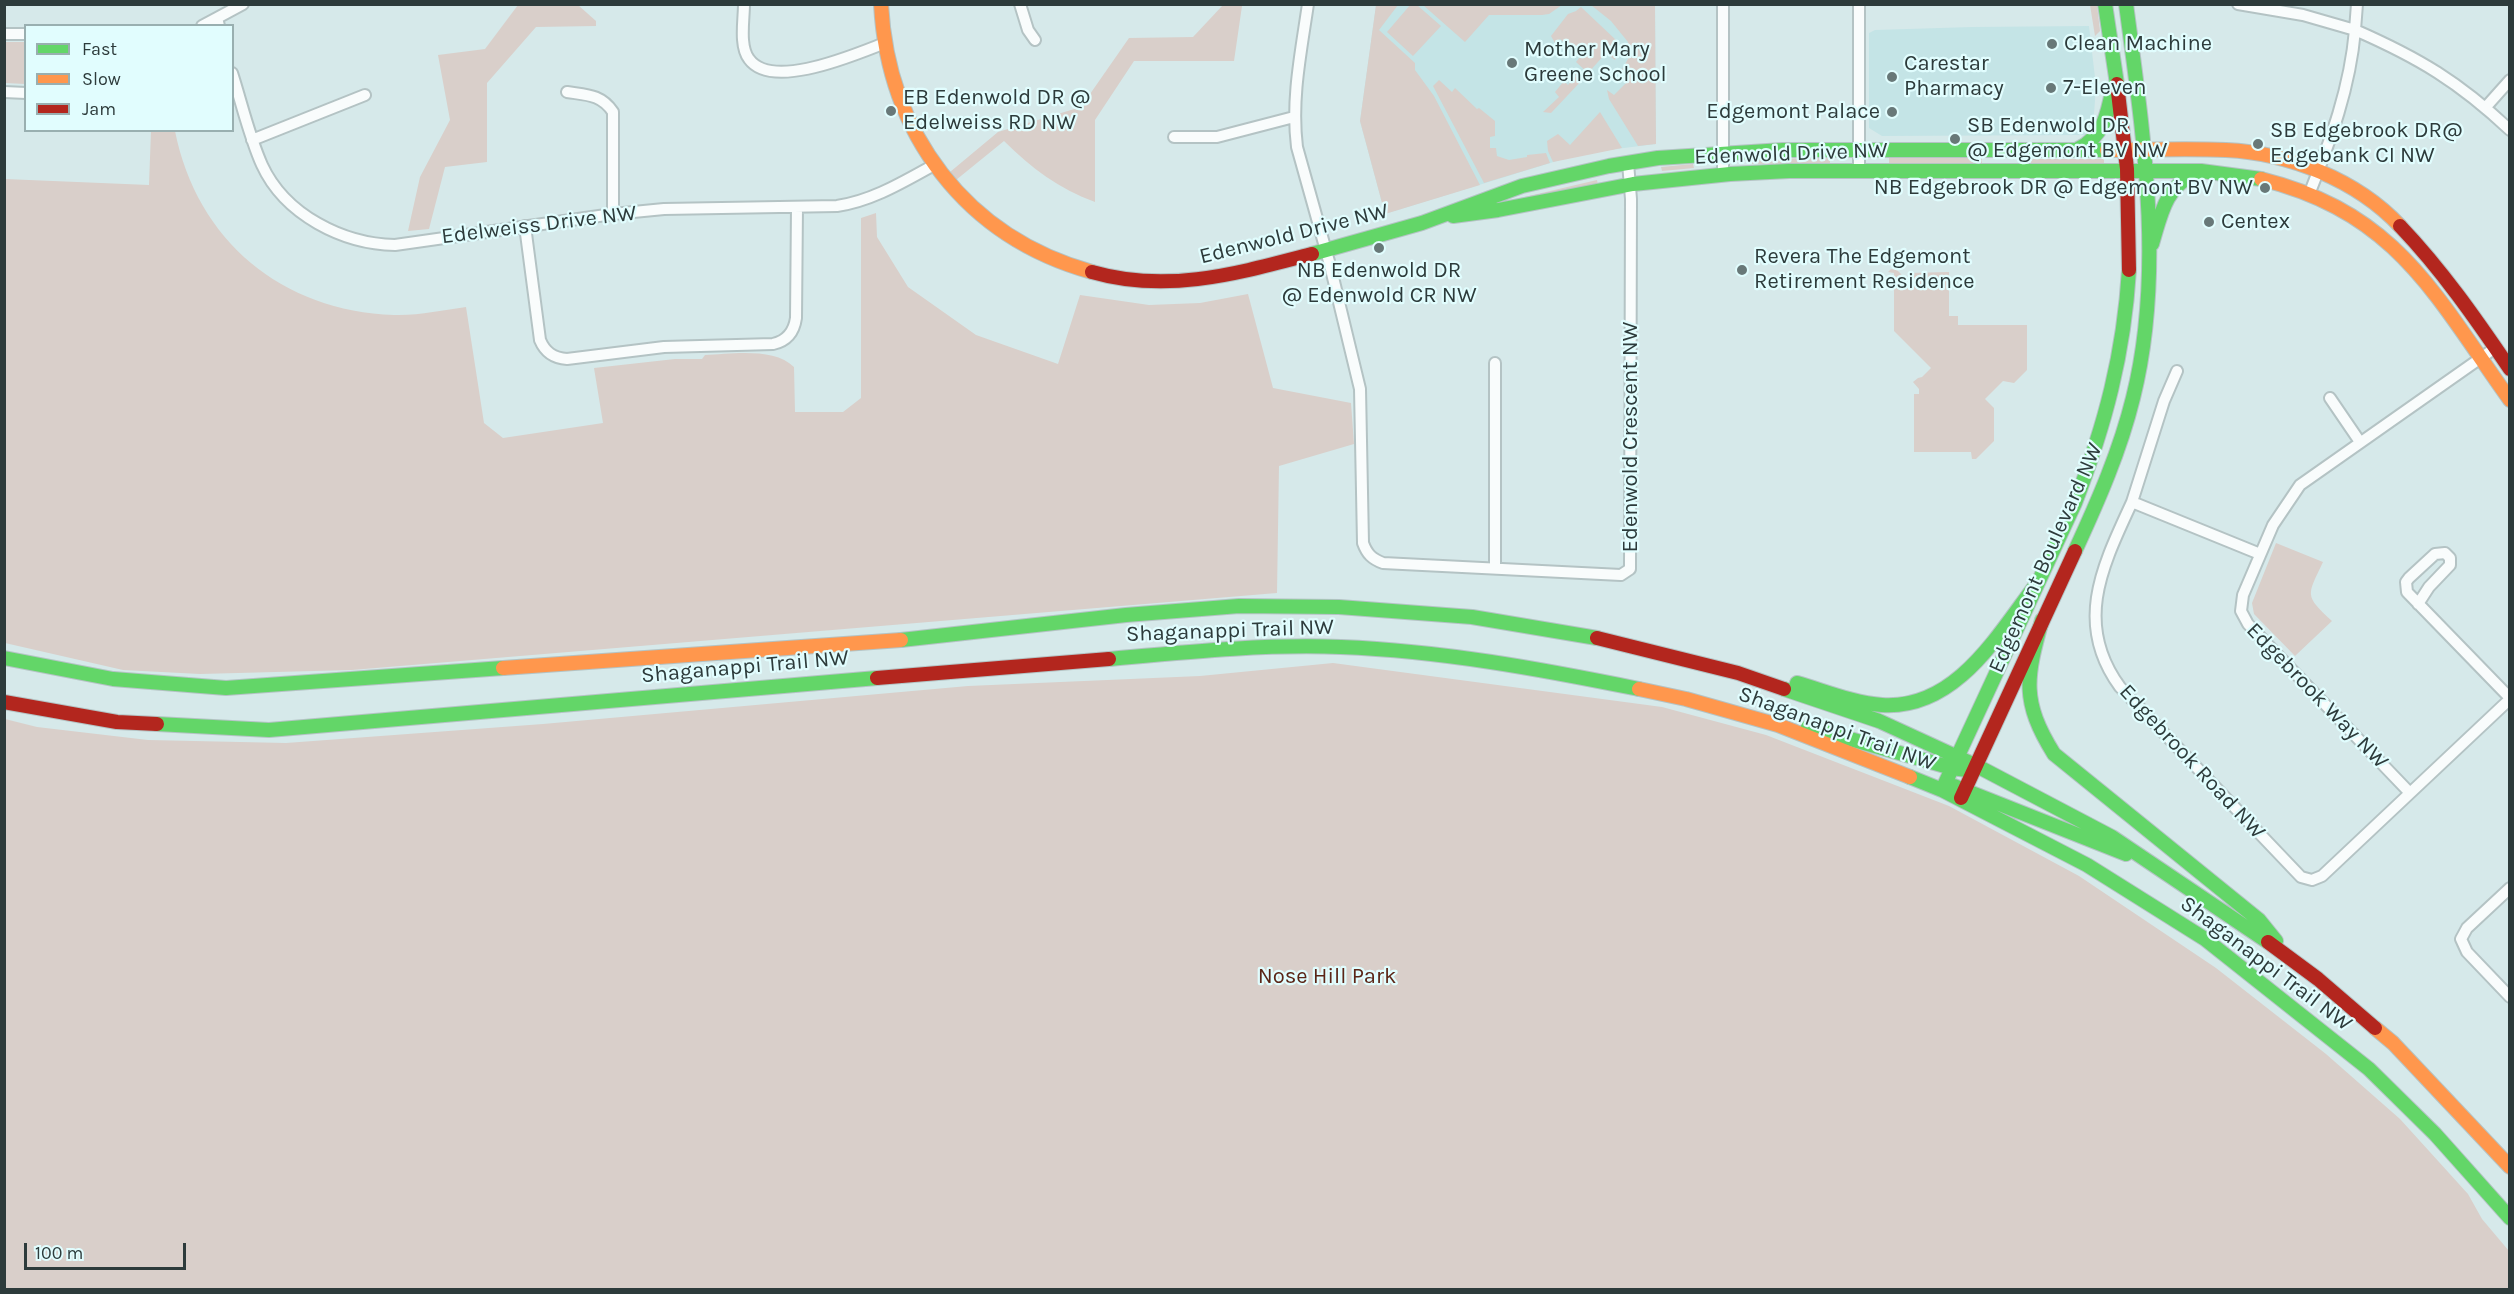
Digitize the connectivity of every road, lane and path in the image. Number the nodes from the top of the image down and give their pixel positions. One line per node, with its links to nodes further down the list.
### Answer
1 (243, 4): 12 (street)
2 (744, 4): 17 (street)
3 (881, 4): 17 (main road, Edenwold Drive NW)
4 (1020, 4): 16 (street)
5 (1308, 4): 26 (street)
6 (1723, 4): 34 (street)
7 (1859, 4): 30 (street)
8 (2105, 4): 18 (main road, Edgemont Boulevard NW)
9 (2126, 4): 33 (main road, Edgemont Boulevard NW)
10 (2238, 4): 13 (street)
11 (2356, 4): 13 (street)
12 (218, 22)
13 (2355, 30): 25 (street); 39 (street)
14 (4, 34): 15 (street)
15 (24, 34)
16 (1035, 40)
17 (885, 43): 36 (main road, Edenwold Drive NW)
18 (2115, 77): 31 (main road); 32 (main road, Edgemont Boulevard NW)
19 (234, 80): 29 (street, Edelweiss Drive NW)
20 (2510, 80): 25 (street)
21 (4, 92): 23 (street)
22 (567, 92): 46 (street)
23 (24, 93)
24 (365, 95): 29 (street)
25 (2486, 108): 27 (street)
26 (1294, 117): 28 (street); 49 (street)
27 (2510, 130)
28 (1174, 137)
29 (252, 140): 48 (street, Edelweiss Drive NW)
30 (1859, 150): 31 (main road, Edenwold Drive NW); 34 (main road, Edenwold Drive NW); 40 (street)
31 (2073, 151): 32 (main road, Edenwold Drive NW)
32 (2125, 151): 33 (main road, Edenwold Drive NW); 41 (main road, Edgemont Boulevard NW)
33 (2144, 151): 37 (main road, Edgemont Boulevard NW); 39 (main road, Edenwold Drive NW)
34 (1724, 152): 35 (main road, Edenwold Drive NW); 42 (street)
35 (1628, 163): 43 (street, Edenwold Crescent NW); 47 (main road, Edenwold Drive NW)
36 (934, 165): 45 (street, Edelweiss Drive NW); 49 (main road, Edenwold Drive NW)
37 (2146, 171): 38 (main road, Edenwold Drive NW); 41 (main road, Edenwold Drive NW); 50 (main road, Edgemont Boulevard NW)
38 (2200, 171): 44 (main road, Edenwold Drive NW); 50 (main road)
39 (2319, 171): 44 (street); 51 (main road, Edenwold Drive NW)
40 (1859, 172): 41 (main road, Edenwold Drive NW); 42 (main road, Edenwold Drive NW)
41 (2126, 172): 62 (main road, Edgemont Boulevard NW)
42 (1723, 175): 43 (main road, Edenwold Drive NW)
43 (1630, 184): 47 (main road, Edenwold Drive NW); 61 (street, Edenwold Crescent NW)
44 (2310, 192): 52 (main road, Edenwold Drive NW)
45 (796, 207): 46 (street, Edelweiss Drive NW); 48 (street)
46 (613, 214): 48 (street, Edelweiss Drive NW)
47 (1441, 217): 49 (main road, Edenwold Drive NW)
48 (525, 226)
49 (1326, 251): 61 (street, Edenwold Crescent NW)
50 (2149, 255): 64 (main road, Edgemont Boulevard NW)
51 (2495, 348): 52 (street, Edgebrook Way NW); 54 (main road, Edenwold Drive NW)
52 (2480, 358): 57 (main road, Edenwold Drive NW); 58 (street, Edgebrook Way NW)
53 (1495, 363): 61 (street)
54 (2510, 369)
55 (2177, 371): 59 (street)
56 (2330, 398): 58 (street)
57 (2510, 400)
58 (2360, 442): 60 (street, Edgebrook Way NW)
59 (2132, 502): 60 (street); 73 (street, Edgebrook Road NW)
60 (2260, 554): 73 (street, Edgebrook Way NW)
61 (1495, 568)
62 (2035, 586): 66 (main road); 70 (main road, Edgemont Boulevard NW)
63 (2418, 604): 63 (street); 67 (street)
64 (2042, 620): 71 (main road, Edgemont Boulevard NW); 77 (main road)
65 (4, 658): 66 (main road, Shaganappi Trail NW)
66 (1738, 673): 70 (main road, Shaganappi Trail NW)
67 (2510, 698): 73 (street, Edgebrook Road NW)
68 (4, 702): 69 (main road, Shaganappi Trail NW)
69 (1778, 725): 70 (main road); 72 (main road, Shaganappi Trail NW)
70 (1954, 762): 71 (main road, Shaganappi Trail NW); 72 (main road, Edgemont Boulevard NW)
71 (1977, 766): 74 (main road, Edgemont Boulevard NW); 75 (main road, Shaganappi Trail NW)
72 (1942, 790): 74 (main road, Shaganappi Trail NW)
73 (2410, 793)
74 (1964, 794): 75 (main road); 80 (main road, Shaganappi Trail NW)
75 (2154, 865): 77 (main road, Shaganappi Trail NW)
76 (2510, 888): 78 (street)
77 (2287, 955): 79 (main road, Shaganappi Trail NW)
78 (2510, 997)
79 (2510, 1167)
80 (2510, 1218)

